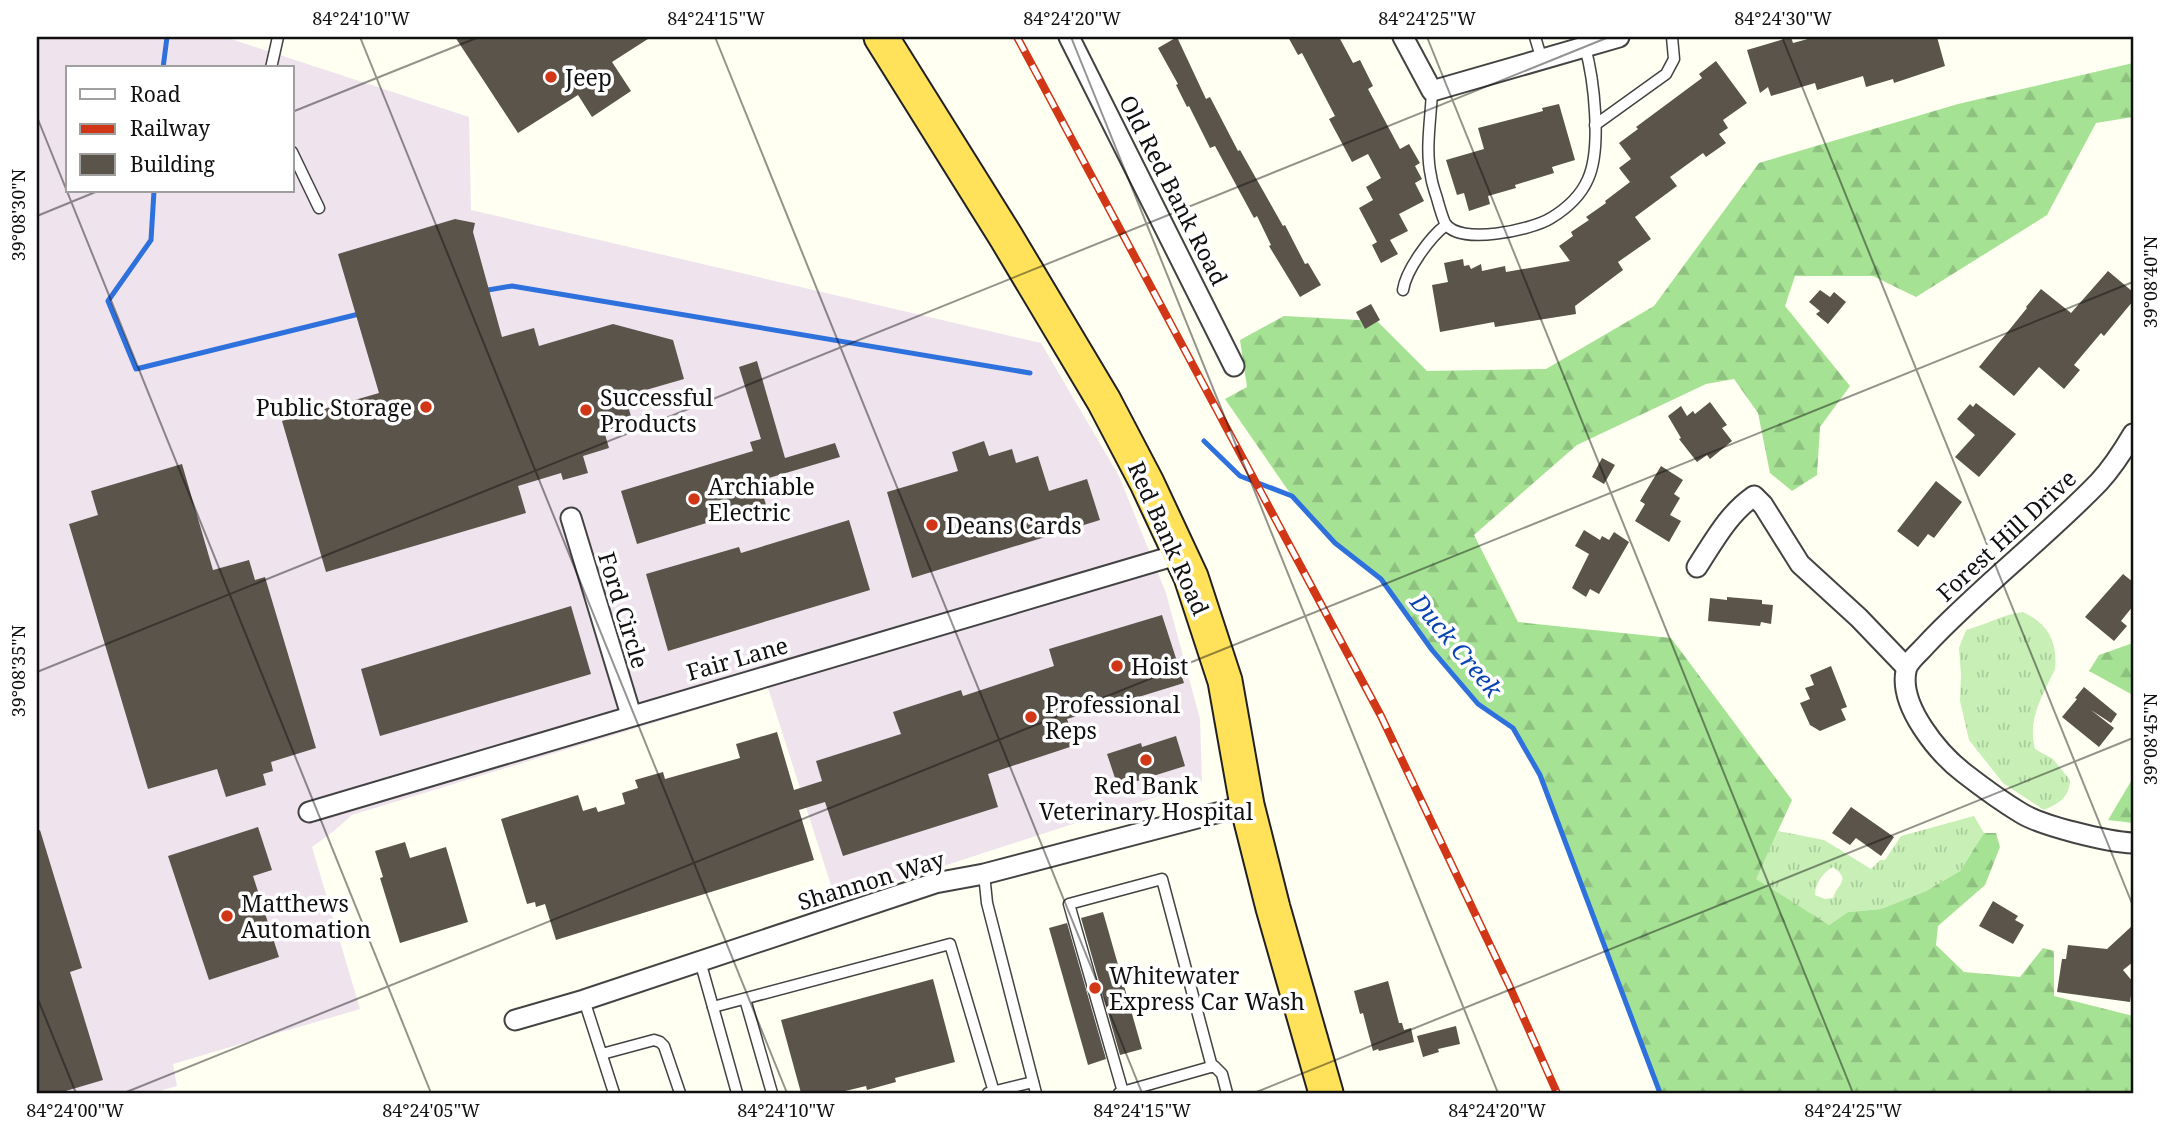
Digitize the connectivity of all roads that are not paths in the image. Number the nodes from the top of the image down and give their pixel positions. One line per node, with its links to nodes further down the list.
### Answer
1 (278, 37): 10 (lane)
2 (881, 37): 20 (highway, Red Bank Road)
3 (1069, 37): 17 (street, Old Red Bank Road)
4 (1403, 37): 11 (street)
5 (1535, 37): 9 (lane)
6 (1619, 37): 8 (street)
7 (1672, 37): 12 (lane)
8 (1585, 47): 9 (street); 12 (lane)
9 (1542, 60): 11 (street)
10 (271, 66)
11 (1432, 91): 15 (lane)
12 (1595, 125): 15 (lane)
13 (294, 156): 14 (lane)
14 (319, 208)
15 (1446, 225): 16 (lane)
16 (1403, 290)
17 (1234, 366)
18 (2133, 434): 22 (street, Forest Hill Drive)
19 (571, 518): 23 (street, Ford Circle)
20 (1180, 554): 23 (street, Fair Lane); 24 (highway, Red Bank Road)
21 (1697, 568): 22 (street)
22 (1906, 667): 26 (street)
23 (631, 715): 25 (street, Fair Lane)
24 (1247, 805): 27 (street, Shannon Way); 44 (highway, Red Bank Road)
25 (309, 812)
26 (2133, 843)
27 (984, 874): 28 (street, Shannon Way); 35 (lane)
28 (700, 961): 30 (street, Shannon Way); 31 (lane)
29 (745, 999): 31 (lane); 36 (lane); 40 (lane)
30 (584, 1000): 32 (street, Shannon Way); 33 (lane)
31 (713, 1007): 39 (lane)
32 (515, 1020)
33 (602, 1054): 37 (lane); 38 (lane)
34 (1212, 1067): 42 (lane); 42 (lane); 43 (lane)
35 (1033, 1082): 36 (lane); 41 (lane)
36 (991, 1092)
37 (614, 1093)
38 (680, 1093)
39 (737, 1093)
40 (772, 1093)
41 (1036, 1093)
42 (1121, 1093)
43 (1227, 1093)
44 (1326, 1093)

